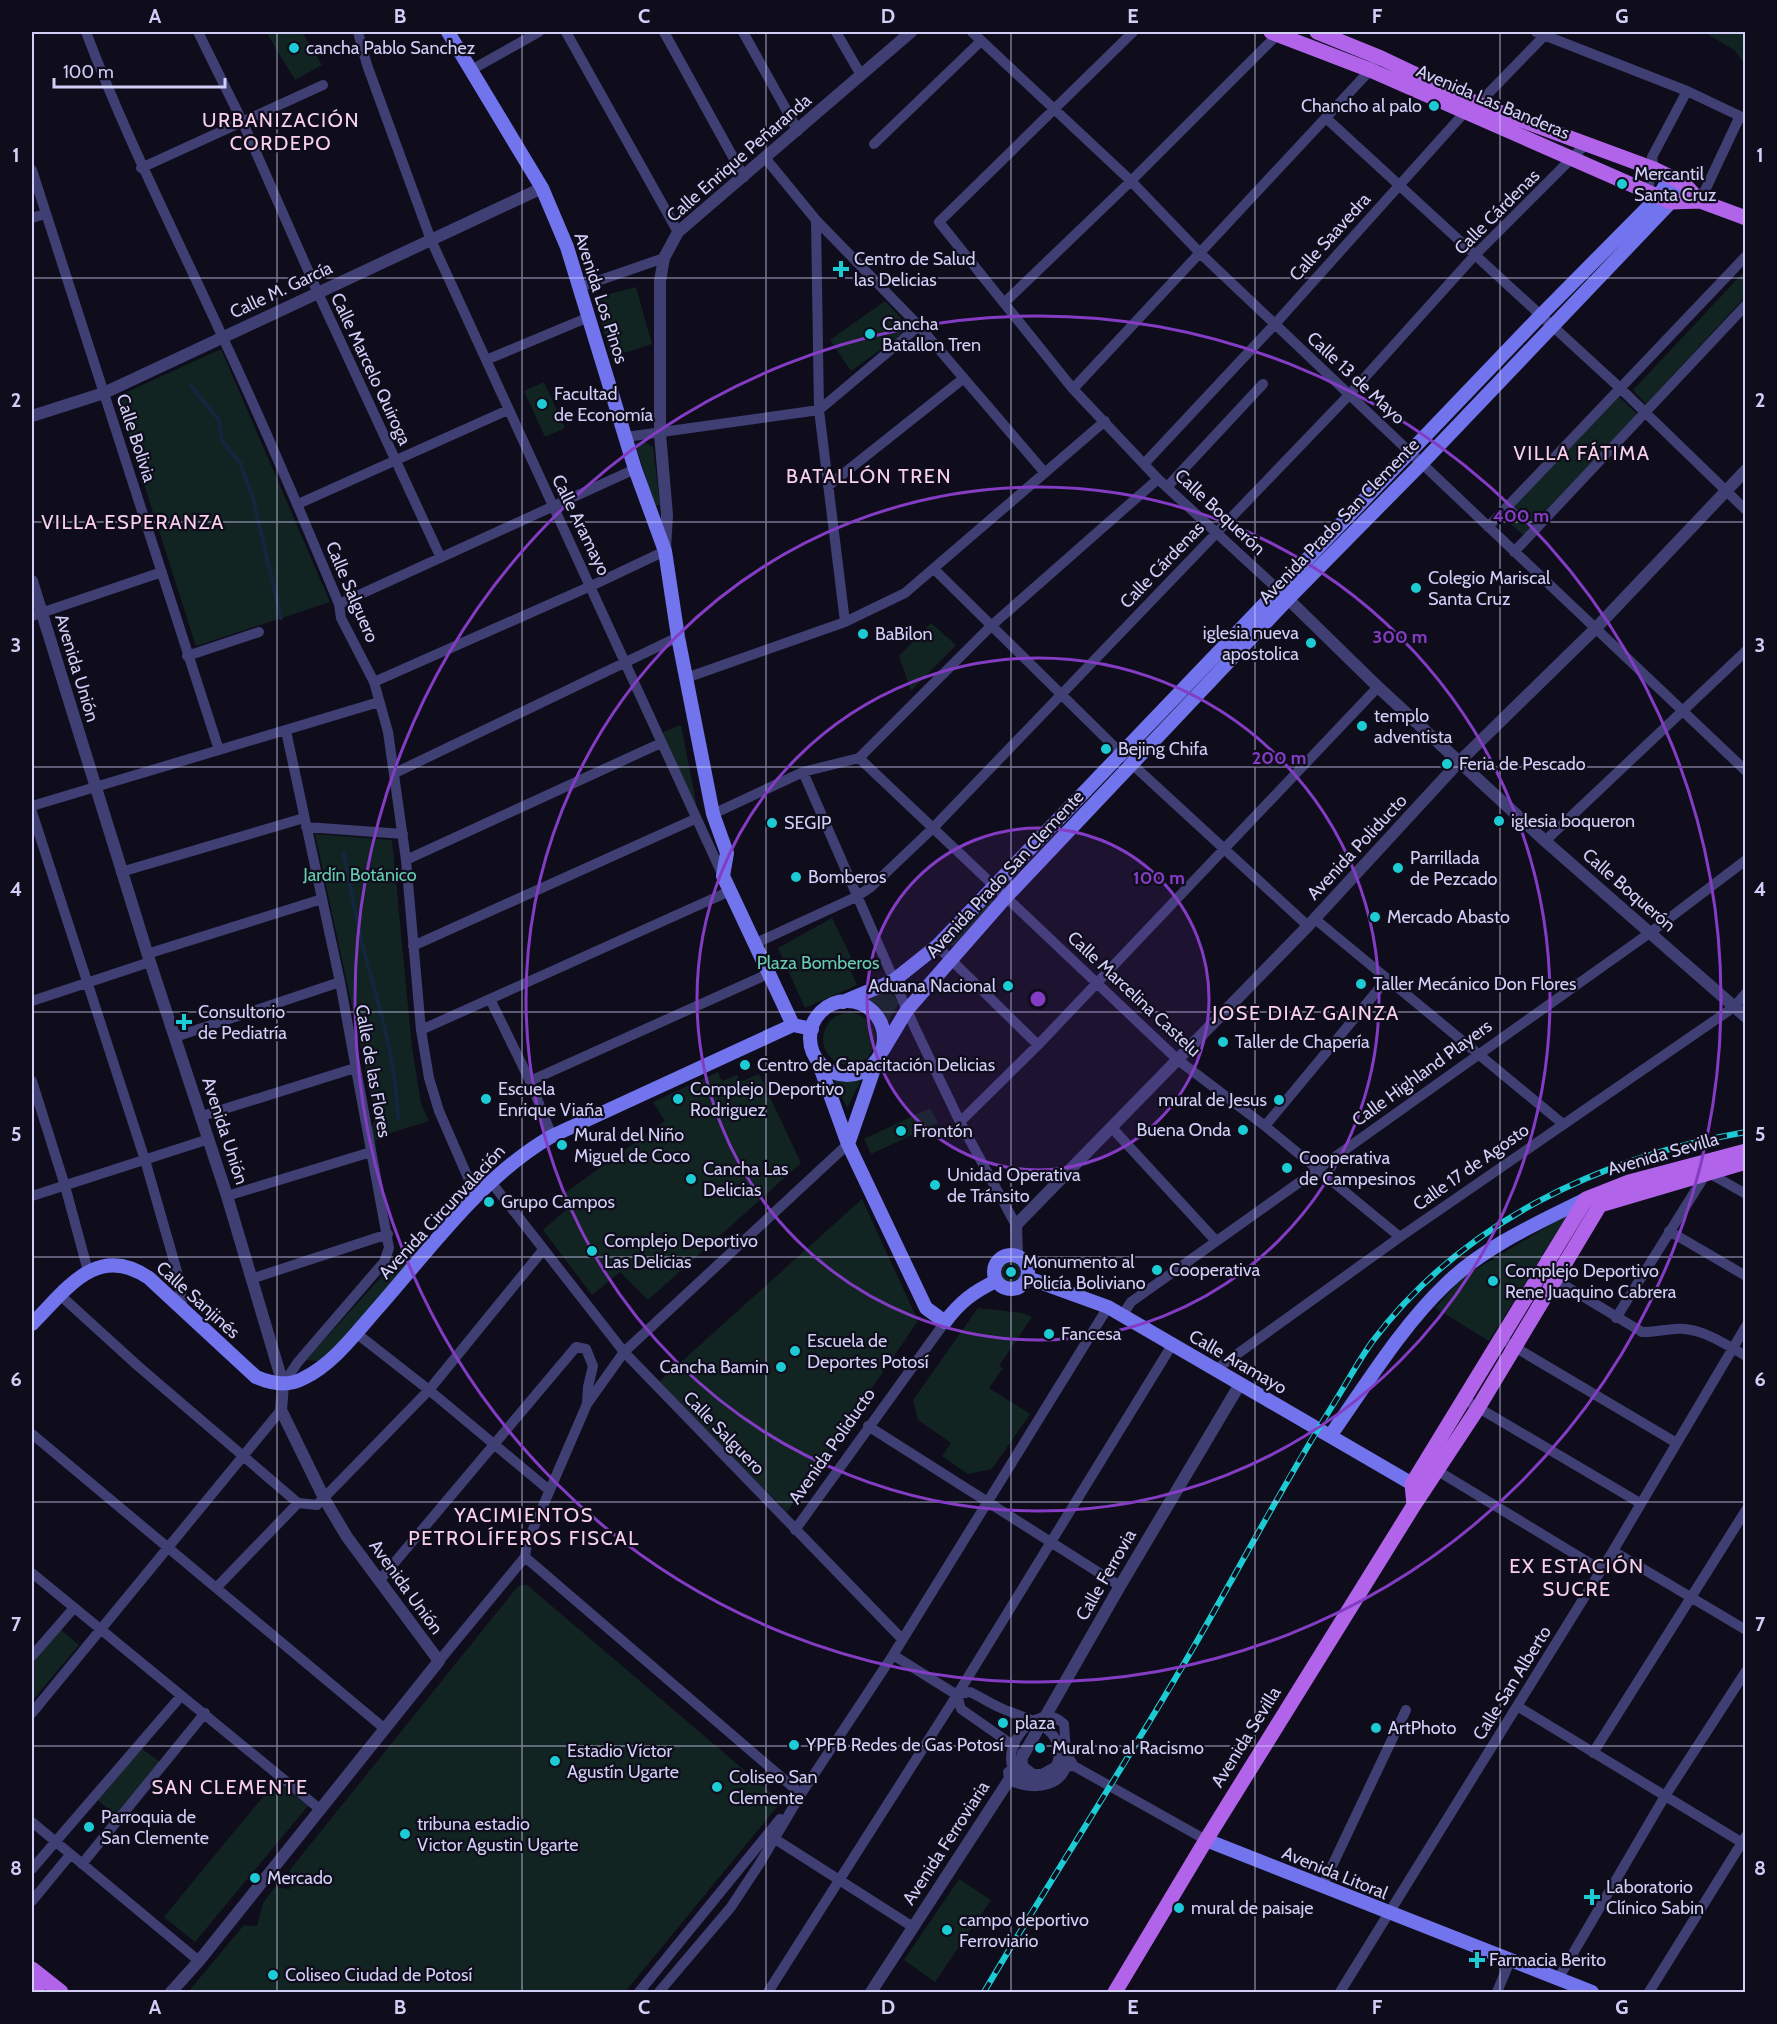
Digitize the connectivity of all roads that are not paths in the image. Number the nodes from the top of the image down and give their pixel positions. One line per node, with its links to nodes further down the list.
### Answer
1 (86, 32): 33 (street, Calle Salguero)
2 (198, 32): 27 (street, Calle Marcelo Quiroga)
3 (358, 32): 48 (street, Calle Aramayo)
4 (448, 32): 18 (main road, Avenida Los Pinos)
5 (539, 32): 18 (street)
6 (566, 32): 47 (street)
7 (663, 32): 36 (street)
8 (743, 32): 28 (street)
9 (836, 32): 20 (street)
10 (911, 32): 20 (street, Calle Enrique Peñaranda)
11 (972, 32): 16 (street, Calle 13 de Mayo)
12 (1133, 32): 24 (street)
13 (1317, 32): 17 (main road, Avenida Las Banderas)
14 (1276, 33): 19 (main road, Avenida Las Banderas); 38 (street)
15 (1543, 33): 22 (street); 23 (street, Calle Saavedra)
16 (981, 41): 24 (street, Calle 13 de Mayo); 30 (street)
17 (1381, 58): 19 (street); 23 (main road, Avenida Las Banderas)
18 (471, 70): 40 (main road, Avenida Los Pinos)
19 (1370, 70): 23 (main road, Avenida Las Banderas); 25 (street)
20 (861, 75): 28 (street, Calle Enrique Peñaranda)
21 (323, 85): 27 (street)
22 (1686, 91): 26 (street); 35 (street)
23 (1471, 108): 29 (main road, Avenida Las Banderas); 31 (main road, Avenida Las Banderas); 39 (street, Calle Saavedra)
24 (1054, 111): 38 (street, Calle 13 de Mayo); 55 (street, Calle Boquerón)
25 (1326, 118): 39 (street); 49 (street)
26 (1743, 118): 42 (street)
27 (243, 123): 33 (street); 54 (street, Calle Marcelo Quiroga)
28 (798, 131): 32 (street, Calle Enrique Peñaranda)
29 (1587, 143): 31 (street, Calle Cárdenas); 35 (main road, Avenida Las Banderas)
30 (874, 144)
31 (1574, 158): 41 (main road, Avenida Las Banderas); 50 (street, Calle Cárdenas)
32 (766, 159): 36 (street, Calle Enrique Peñaranda); 46 (street)
33 (141, 168): 62 (street, Calle Salguero)
34 (32, 170): 43 (street, Calle Bolivia)
35 (1654, 170): 37 (main road, Avenida Las Banderas); 41 (street)
36 (744, 177): 47 (street, Calle Enrique Peñaranda)
37 (1677, 180): 41 (main road, Avenida Prado San Clemente); 42 (main road, Avenida Las Banderas)
38 (1131, 181): 49 (street, Calle 13 de Mayo); 55 (street)
39 (1398, 186): 50 (street); 59 (street, Calle Saavedra)
40 (542, 188): 48 (street, Calle M. García); 53 (main road, Avenida Los Pinos)
41 (1659, 196): 42 (main road, Avenida Las Banderas); 57 (main road, Avenida Prado San Clemente); 61 (main road, Avenida Prado San Clemente)
42 (1700, 201): 45 (main road, Avenida Las Banderas)
43 (45, 214): 44 (street); 68 (street, Calle Bolivia)
44 (32, 218)
45 (1746, 218)
46 (816, 220): 60 (street); 71 (street)
47 (678, 232): 52 (street, Calle Enrique Peñaranda)
48 (431, 240): 54 (street, Calle M. García); 63 (street, Calle Aramayo)
49 (1201, 254): 59 (street, Calle 13 de Mayo); 66 (street)
50 (1475, 255): 57 (street); 69 (street, Calle Cárdenas)
51 (1746, 256): 67 (street)
52 (664, 258): 53 (street); 75 (street)
53 (580, 287): 58 (main road, Avenida Los Pinos)
54 (318, 293): 62 (street, Calle M. García); 78 (street, Calle Marcelo Quiroga)
55 (1004, 303): 66 (street, Calle Boquerón)
56 (1746, 305): 72 (street)
57 (1541, 315): 61 (street); 77 (main road, Avenida Prado San Clemente)
58 (590, 317): 63 (street); 76 (main road, Avenida Los Pinos)
59 (1275, 324): 69 (street, Calle 13 de Mayo); 80 (street, Calle Saavedra)
60 (919, 326): 64 (street); 71 (street)
61 (1551, 326): 67 (street); 79 (main road, Avenida Prado San Clemente)
62 (223, 337): 68 (street, Calle M. García); 88 (street, Calle Salguero)
63 (486, 360): 70 (street, Calle Aramayo)
64 (964, 378): 83 (street); 85 (street)
65 (1263, 384): 86 (street)
66 (1073, 388): 74 (street, Calle Boquerón)
67 (1620, 388): 72 (street); 91 (street)
68 (104, 393): 73 (street, Calle M. García); 97 (street, Calle Bolivia)
69 (1349, 395): 77 (street, Calle 13 de Mayo); 92 (street, Calle Cárdenas)
70 (508, 410): 78 (street); 89 (street, Calle Aramayo)
71 (819, 410): 75 (street); 85 (street)
72 (1645, 412): 87 (street); 94 (street)
73 (32, 416)
74 (1105, 421): 80 (street, Calle Boquerón); 83 (street)
75 (660, 434): 76 (street); 93 (street)
76 (626, 437): 81 (main road, Avenida Los Pinos)
77 (1410, 452): 79 (street, Calle 13 de Mayo); 100 (main road, Avenida Prado San Clemente)
78 (395, 460): 88 (street); 95 (street, Calle Marcelo Quiroga)
79 (1422, 463): 91 (street, Calle 13 de Mayo); 100 (main road, Avenida Prado San Clemente)
80 (1144, 464): 84 (street, Calle Boquerón)
81 (635, 469): 89 (street); 93 (main road, Avenida Los Pinos)
82 (1746, 470): 87 (street, Avenida Poliducto)
83 (1045, 474): 96 (street)
84 (1158, 479): 86 (street, Calle Boquerón); 104 (street)
85 (828, 486): 103 (street)
86 (1167, 487): 92 (street, Calle Boquerón)
87 (1725, 491): 90 (street); 105 (street, Avenida Poliducto)
88 (298, 504): 101 (street, Calle Salguero)
89 (552, 507): 95 (street); 99 (street, Calle Aramayo)
90 (1746, 510)
91 (1488, 526): 94 (street, Calle 13 de Mayo)
92 (1215, 533): 100 (street, Calle Boquerón); 114 (street, Calle Cárdenas)
93 (665, 550): 99 (street); 107 (main road, Avenida Los Pinos)
94 (1514, 552): 105 (street, Calle 13 de Mayo)
95 (440, 556): 101 (street)
96 (934, 569): 103 (street); 104 (street)
97 (162, 572): 102 (street); 109 (street, Calle Bolivia)
98 (32, 581): 102 (street, Avenida Unión)
99 (591, 586): 110 (street, Calle Aramayo); 112 (street)
100 (1283, 594): 113 (street, Calle Boquerón); 120 (main road, Avenida Prado San Clemente); 123 (main road, Avenida Prado San Clemente)
101 (339, 604): 112 (street, Calle Salguero)
102 (37, 614): 127 (street, Avenida Unión)
103 (845, 622): 111 (street)
104 (991, 626): 114 (street); 121 (street)
105 (1596, 628): 116 (street, Calle 13 de Mayo); 122 (street, Avenida Poliducto)
106 (259, 632): 109 (street)
107 (678, 637): 110 (street); 111 (main road, Avenida Los Pinos)
108 (1746, 651): 116 (street)
109 (187, 656): 119 (street, Calle Bolivia)
110 (623, 662): 118 (street, Calle Aramayo); 126 (street)
111 (686, 678): 130 (main road, Avenida Los Pinos)
112 (374, 682): 115 (street, Calle Salguero)
113 (1378, 687): 122 (street, Calle Boquerón); 136 (street)
114 (1061, 694): 120 (street); 133 (street, Calle Cárdenas)
115 (379, 702): 117 (street); 126 (street, Calle Salguero)
116 (1682, 708): 124 (street, Calle 13 de Mayo); 135 (street)
117 (286, 731): 119 (street); 132 (street, Calle de las Flores)
118 (661, 743): 131 (street, Calle Aramayo); 137 (street)
119 (219, 750): 127 (street)
120 (1122, 752): 123 (street); 141 (main road, Avenida Prado San Clemente)
121 (859, 758): 125 (street); 133 (street, Calle Marcelina Castelu)
122 (1460, 762): 135 (street, Calle Boquerón); 146 (street, Avenida Poliducto)
123 (1132, 764): 136 (street); 143 (main road, Avenida Prado San Clemente)
124 (1746, 771)
125 (803, 772): 130 (street); 144 (street)
126 (395, 773): 134 (street, Calle Salguero)
127 (94, 786): 128 (street); 139 (street, Avenida Unión)
128 (32, 806)
129 (32, 812): 157 (street)
130 (713, 814): 140 (main road, Avenida Los Pinos)
131 (695, 819): 140 (street, Calle Aramayo); 149 (street)
132 (305, 823): 134 (street); 139 (street); 145 (street, Calle de las Flores)
133 (933, 828): 141 (street, Calle Marcelina Castelu); 144 (street, Calle Cárdenas)
134 (403, 834): 137 (street, Calle Salguero)
135 (1545, 841): 147 (street, Calle Boquerón)
136 (1225, 848): 146 (street); 158 (street)
137 (406, 860): 149 (street, Calle Salguero)
138 (1746, 860): 147 (street, Calle Highland Players)
139 (121, 872): 151 (street, Avenida Unión)
140 (723, 876): 142 (main road, Calle Aramayo)
141 (996, 886): 143 (street, Calle Marcelina Castelu); 150 (main road, Avenida Prado San Clemente)
142 (730, 891): 148 (main road, Calle Aramayo); 160 (street)
143 (1007, 896): 152 (main road, Avenida Prado San Clemente); 158 (street, Calle Marcelina Castelu)
144 (856, 897): 148 (street, Calle Cárdenas); 155 (street)
145 (322, 898): 151 (street); 156 (street, Calle de las Flores)
146 (1311, 923): 154 (street); 173 (street, Avenida Poliducto)
147 (1652, 932): 163 (street, Calle Boquerón); 171 (street, Calle Highland Players)
148 (756, 943): 153 (main road, Calle Aramayo)
149 (413, 946): 168 (street, Calle Salguero)
150 (937, 946): 152 (street); 155 (main road, Avenida Prado San Clemente)
151 (149, 958): 157 (street); 169 (street, Avenida Unión)
152 (950, 959): 164 (main road, Avenida Prado San Clemente); 170 (street)
153 (770, 973): 166 (main road, Calle Aramayo); 177 (street)
154 (1387, 979): 171 (street); 181 (street)
155 (893, 981): 162 (main road, Avenida Prado San Clemente); 164 (street)
156 (340, 982): 169 (street); 175 (street, Calle de las Flores)
157 (86, 983): 161 (street); 188 (street)
158 (1096, 983): 170 (street); 173 (street, Calle Marcelina Castelu)
159 (1746, 993): 163 (street, Calle 17 de Agosto)
160 (490, 999): 168 (street); 177 (street)
161 (32, 1001)
162 (843, 1002): 167 (main road); 172 (main road)
163 (1734, 1007): 165 (street, Calle Boquerón); 180 (street, Calle 17 de Agosto)
164 (907, 1010): 172 (main road, Avenida Prado San Clemente); 179 (street)
165 (1746, 1017)
166 (793, 1025): 167 (main road); 183 (main road, Avenida Circunvalación)
167 (812, 1029): 174 (main road)
168 (421, 1030): 197 (street, Calle Salguero)
169 (175, 1037): 178 (street, Avenida Unión)
170 (1038, 1045): 179 (street)
171 (1477, 1053): 180 (street); 190 (street, Calle Highland Players)
172 (880, 1056): 174 (main road); 185 (main road)
173 (1178, 1060): 181 (street, Calle Marcelina Castelu); 182 (street, Avenida Poliducto)
174 (818, 1061): 185 (main road)
175 (356, 1068): 178 (street); 187 (street, Calle de las Flores)
176 (32, 1081): 193 (street)
177 (530, 1081): 183 (street)
178 (202, 1116): 184 (street, Avenida Unión)
179 (960, 1122): 199 (street)
180 (1563, 1124): 202 (street, Calle 17 de Agosto)
181 (1265, 1126): 190 (street, Calle Marcelina Castelu)
182 (1113, 1129): 199 (street, Avenida Poliducto); 203 (street)
183 (552, 1136): 192 (main road, Avenida Circunvalación)
184 (209, 1139): 188 (street); 196 (street, Avenida Unión)
185 (848, 1144): 217 (main road); 225 (street)
186 (1746, 1151): 198 (main road, Avenida Sevilla)
187 (371, 1152): 196 (street); 201 (street, Calle de las Flores)
188 (145, 1160): 193 (street); 214 (street)
189 (1746, 1162): 191 (main road, Avenida Sevilla)
190 (1318, 1170): 202 (street, Calle Marcelina Castelu); 203 (street, Calle Highland Players)
191 (1707, 1172): 194 (street); 200 (street); 207 (main road, Avenida Sevilla)
192 (490, 1182): 197 (main road, Avenida Circunvalación); 204 (street, Calle Salguero)
193 (65, 1186): 195 (street); 206 (street)
194 (1746, 1194)
195 (32, 1196)
196 (227, 1196): 210 (street, Avenida Unión)
197 (476, 1196): 220 (main road, Avenida Circunvalación)
198 (1586, 1199): 207 (main road, Avenida Sevilla); 237 (main road)
199 (1016, 1225): 205 (street)
200 (1670, 1231): 208 (street); 216 (street)
201 (388, 1234): 210 (street); 228 (street, Calle de las Flores)
202 (1400, 1237): 227 (street, Calle 17 de Agosto)
203 (1216, 1241): 215 (street, Calle Highland Players)
204 (543, 1250): 225 (street, Calle Salguero); 230 (street)
205 (1017, 1256): 209 (main road); 211 (main road)
206 (88, 1271): 212 (main road, Calle Sanjinés); 214 (main road, Calle Sanjinés)
207 (1548, 1276): 216 (street); 221 (main road, Avenida Sevilla); 223 (main road, Avenida Sevilla)
208 (1746, 1276)
209 (1028, 1278): 211 (main road); 213 (main road, Calle Aramayo)
210 (251, 1279): 228 (street, Avenida Unión)
211 (996, 1281): 217 (main road, Avenida Poliducto)
212 (60, 1295): 218 (main road, Calle Sanjinés); 240 (street)
213 (1108, 1308): 215 (main road, Calle Aramayo); 245 (street)
214 (183, 1310): 228 (main road, Calle Sanjinés)
215 (1122, 1316): 222 (main road, Calle Aramayo)
216 (1616, 1318): 224 (street)
217 (945, 1322): 235 (street, Avenida Poliducto)
218 (32, 1324)
219 (1746, 1326): 224 (street, Calle San Alberto)
220 (356, 1333): 228 (main road, Avenida Circunvalación); 230 (street)
221 (1501, 1338): 223 (street); 231 (main road, Avenida Sevilla)
222 (1172, 1345): 227 (main road, Calle Aramayo); 250 (street)
223 (1515, 1347): 233 (main road, Avenida Sevilla); 238 (street)
224 (1733, 1348): 226 (street); 238 (street, Calle San Alberto)
225 (624, 1352): 232 (street); 249 (street, Calle Salguero)
226 (1746, 1356)
227 (1215, 1370): 229 (main road, Calle Aramayo)
228 (283, 1384): 234 (street, Avenida Unión)
229 (1240, 1384): 237 (main road, Calle Aramayo); 257 (street, Calle Ferrovia)
230 (429, 1390): 239 (street); 244 (street)
231 (1464, 1400): 233 (street); 241 (main road, Avenida Sevilla)
232 (587, 1404): 239 (street); 243 (street)
233 (1478, 1408): 241 (main road, Avenida Sevilla); 247 (street)
234 (281, 1410): 240 (street); 244 (street, Avenida Unión)
235 (868, 1426): 245 (street); 249 (street, Avenida Poliducto)
236 (32, 1434): 251 (street)
237 (1330, 1436): 242 (main road, Calle Aramayo)
238 (1675, 1442): 247 (street, Calle San Alberto)
239 (495, 1443): 243 (street); 256 (street)
240 (244, 1457): 246 (street); 251 (street)
241 (1432, 1467): 242 (main road, Avenida Sevilla); 254 (street)
242 (1418, 1487): 286 (main road, Avenida Sevilla)
243 (549, 1490): 253 (street)
244 (325, 1500): 246 (street); 256 (street, Avenida Unión)
245 (987, 1502): 250 (street); 263 (street)
246 (298, 1503): 258 (street)
247 (1640, 1503): 252 (street, Calle San Alberto)
248 (1746, 1510): 259 (street)
249 (795, 1530): 263 (street, Calle Salguero)
250 (1050, 1543): 257 (street); 268 (street)
251 (167, 1548): 258 (street); 261 (street)
252 (1613, 1551): 254 (street, Calle San Alberto); 259 (street)
253 (525, 1557): 266 (street); 281 (street)
254 (1601, 1570): 270 (street, Calle San Alberto)
255 (32, 1573): 260 (street)
256 (379, 1581): 266 (street, Avenida Unión)
257 (1120, 1586): 272 (street, Calle Ferrovia)
258 (216, 1588): 276 (street)
259 (1694, 1597): 262 (street); 278 (street)
260 (73, 1609): 261 (street); 265 (street)
261 (102, 1630): 269 (street); 273 (street)
262 (1746, 1630)
263 (902, 1639): 264 (street)
264 (893, 1655): 268 (street); 281 (street)
265 (32, 1656)
266 (439, 1661): 276 (street)
267 (1746, 1671): 282 (street)
268 (957, 1695): 275 (street); 277 (street); 292 (street)
269 (181, 1696): 274 (street); 288 (street)
270 (1517, 1706): 278 (street); 297 (street, Calle San Alberto)
271 (1406, 1710): 293 (street)
272 (1048, 1711): 275 (street, Avenida Ferroviaria)
273 (32, 1713)
274 (205, 1713): 283 (street); 290 (street)
275 (1035, 1722): 277 (street); 279 (street); 280 (street, Avenida Ferroviaria)
276 (384, 1729): 283 (street)
277 (1014, 1746): 280 (street)
278 (1593, 1753): 282 (street)
279 (1074, 1766): 280 (street); 286 (street, Avenida Litoral)
280 (1009, 1780): 298 (street, Avenida Ferroviaria)
281 (801, 1794): 285 (street); 294 (street)
282 (1665, 1796): 287 (street); 302 (street)
283 (321, 1810): 299 (street)
284 (32, 1822): 288 (street)
285 (775, 1839): 292 (street); 296 (street)
286 (1206, 1840): 293 (main road, Avenida Litoral); 304 (main road, Avenida Sevilla)
287 (1744, 1841): 315 (street)
288 (54, 1842): 289 (street); 291 (street)
289 (70, 1855): 290 (street); 295 (street)
290 (82, 1864): 299 (street)
291 (32, 1869)
292 (838, 1881): 298 (street); 310 (street)
293 (1322, 1887): 297 (main road, Avenida Litoral)
294 (718, 1896): 296 (street); 308 (street)
295 (32, 1901)
296 (731, 1907): 309 (street)
297 (1389, 1914): 300 (main road, Avenida Litoral); 312 (street, Calle San Alberto)
298 (912, 1927): 311 (street, Avenida Ferroviaria)
299 (199, 1961): 307 (street)
300 (1510, 1961): 302 (main road, Avenida Litoral); 313 (street)
301 (32, 1969): 306 (main road)
302 (1558, 1979): 314 (main road, Avenida Litoral)
303 (32, 1987): 305 (main road)
304 (1120, 1990)
305 (38, 1992)
306 (61, 1992)
307 (171, 1992)
308 (639, 1992)
309 (659, 1992)
310 (768, 1992)
311 (871, 1992)
312 (1340, 1992)
313 (1497, 1992)
314 (1592, 1992)
315 (1649, 1992)

